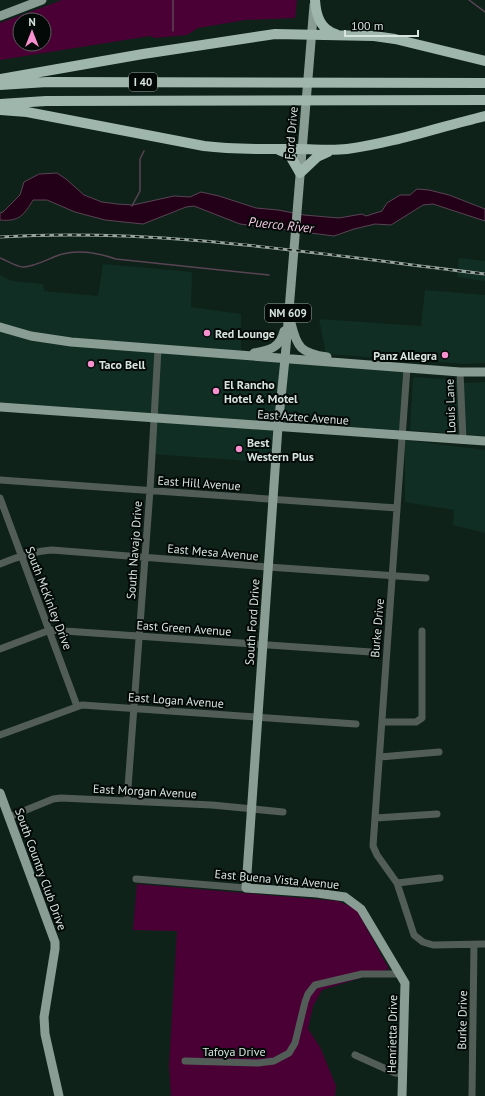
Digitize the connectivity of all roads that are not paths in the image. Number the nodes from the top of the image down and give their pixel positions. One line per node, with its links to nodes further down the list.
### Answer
1 (42, 0): 3 (main road)
2 (314, 0): 4 (main road, Ford Drive / NM 609); 5 (highway)
3 (0, 16)
4 (311, 35): 5 (highway); 7 (highway); 15 (main road, Ford Drive / NM 609)
5 (340, 35): 6 (highway)
6 (485, 61)
7 (0, 79)
8 (485, 83): 9 (highway, I 40)
9 (0, 85)
10 (485, 100): 11 (highway, I 40)
11 (0, 104)
12 (0, 110): 14 (highway)
13 (485, 116): 16 (highway)
14 (268, 149): 15 (highway); 17 (highway)
15 (302, 149): 16 (highway); 17 (main road, Ford Drive / NM 609)
16 (346, 150): 17 (highway)
17 (300, 178): 18 (main road, Ford Drive / NM 609)
18 (288, 314): 21 (main road); 22 (main road, NM 609); 23 (main road)
19 (2, 329): 20 (main road)
20 (158, 350): 21 (main road); 28 (street, South Navajo Drive)
21 (224, 354): 22 (main road)
22 (285, 358): 23 (main road); 29 (main road, South Ford Drive)
23 (376, 366): 24 (main road)
24 (407, 368): 25 (main road); 30 (street, Burke Drive)
25 (460, 372): 26 (main road); 31 (street, Louis Lane)
26 (485, 372)
27 (0, 407): 28 (main road, East Aztec Avenue)
28 (154, 418): 29 (main road, East Aztec Avenue); 34 (street, South Navajo Drive)
29 (278, 427): 30 (main road, East Aztec Avenue); 36 (main road, South Ford Drive)
30 (402, 436): 31 (main road, East Aztec Avenue); 37 (street, Burke Drive)
31 (463, 440): 32 (main road, East Aztec Avenue)
32 (485, 441)
33 (0, 480): 34 (street, East Hill Avenue)
34 (150, 490): 36 (street, East Hill Avenue); 39 (street, South Navajo Drive)
35 (0, 498): 38 (street, South McKinley Drive)
36 (273, 499): 37 (street, East Hill Avenue); 41 (main road, South Ford Drive)
37 (397, 508): 42 (street, Burke Drive)
38 (21, 556): 39 (street, East Mesa Avenue); 40 (street, East Mesa Avenue); 44 (street, South McKinley Drive)
39 (144, 557): 41 (street, East Mesa Avenue); 46 (street, South Navajo Drive)
40 (0, 564)
41 (268, 568): 42 (street, East Mesa Avenue); 47 (main road, South Ford Drive)
42 (393, 576): 43 (street, East Mesa Avenue); 53 (street, Burke Drive)
43 (426, 578)
44 (50, 630): 46 (street, East Green Avenue); 48 (street, East Green Avenue); 50 (street, South McKinley Drive)
45 (422, 631): 53 (street)
46 (138, 636): 47 (street, East Green Avenue); 51 (street, South Navajo Drive)
47 (263, 644): 49 (street, East Green Avenue); 52 (main road, South Ford Drive)
48 (0, 649)
49 (371, 652)
50 (77, 706): 51 (street, East Logan Avenue); 55 (street, East Logan Avenue)
51 (134, 708): 52 (street, East Logan Avenue); 59 (street, South Navajo Drive)
52 (258, 717): 54 (street, East Logan Avenue); 60 (main road, South Ford Drive)
53 (382, 722): 57 (street, Burke Drive)
54 (356, 724)
55 (0, 735)
56 (439, 752): 57 (street)
57 (380, 757): 64 (street, Burke Drive)
58 (0, 793): 63 (main road, South Country Club Drive)
59 (127, 801): 60 (street, East Morgan Avenue); 63 (street, East Morgan Avenue)
60 (251, 809): 61 (street, East Morgan Avenue); 68 (main road, South Ford Drive)
61 (283, 812)
62 (437, 814): 64 (street)
63 (9, 817): 75 (main road, South Country Club Drive)
64 (376, 818): 67 (street, Burke Drive)
65 (440, 878): 67 (street)
66 (136, 879): 68 (street, East Buena Vista Avenue)
67 (397, 883): 70 (street, Burke Drive)
68 (246, 888): 71 (main road, East Buena Vista Avenue)
69 (485, 944): 70 (street, Burke Drive)
70 (474, 945): 77 (street, Burke Drive)
71 (400, 974): 73 (street, Tafoya Drive); 74 (main road, Henrietta Drive)
72 (355, 1055): 74 (street)
73 (184, 1061)
74 (403, 1074): 76 (main road, Henrietta Drive)
75 (59, 1096)
76 (402, 1096)
77 (472, 1096)

